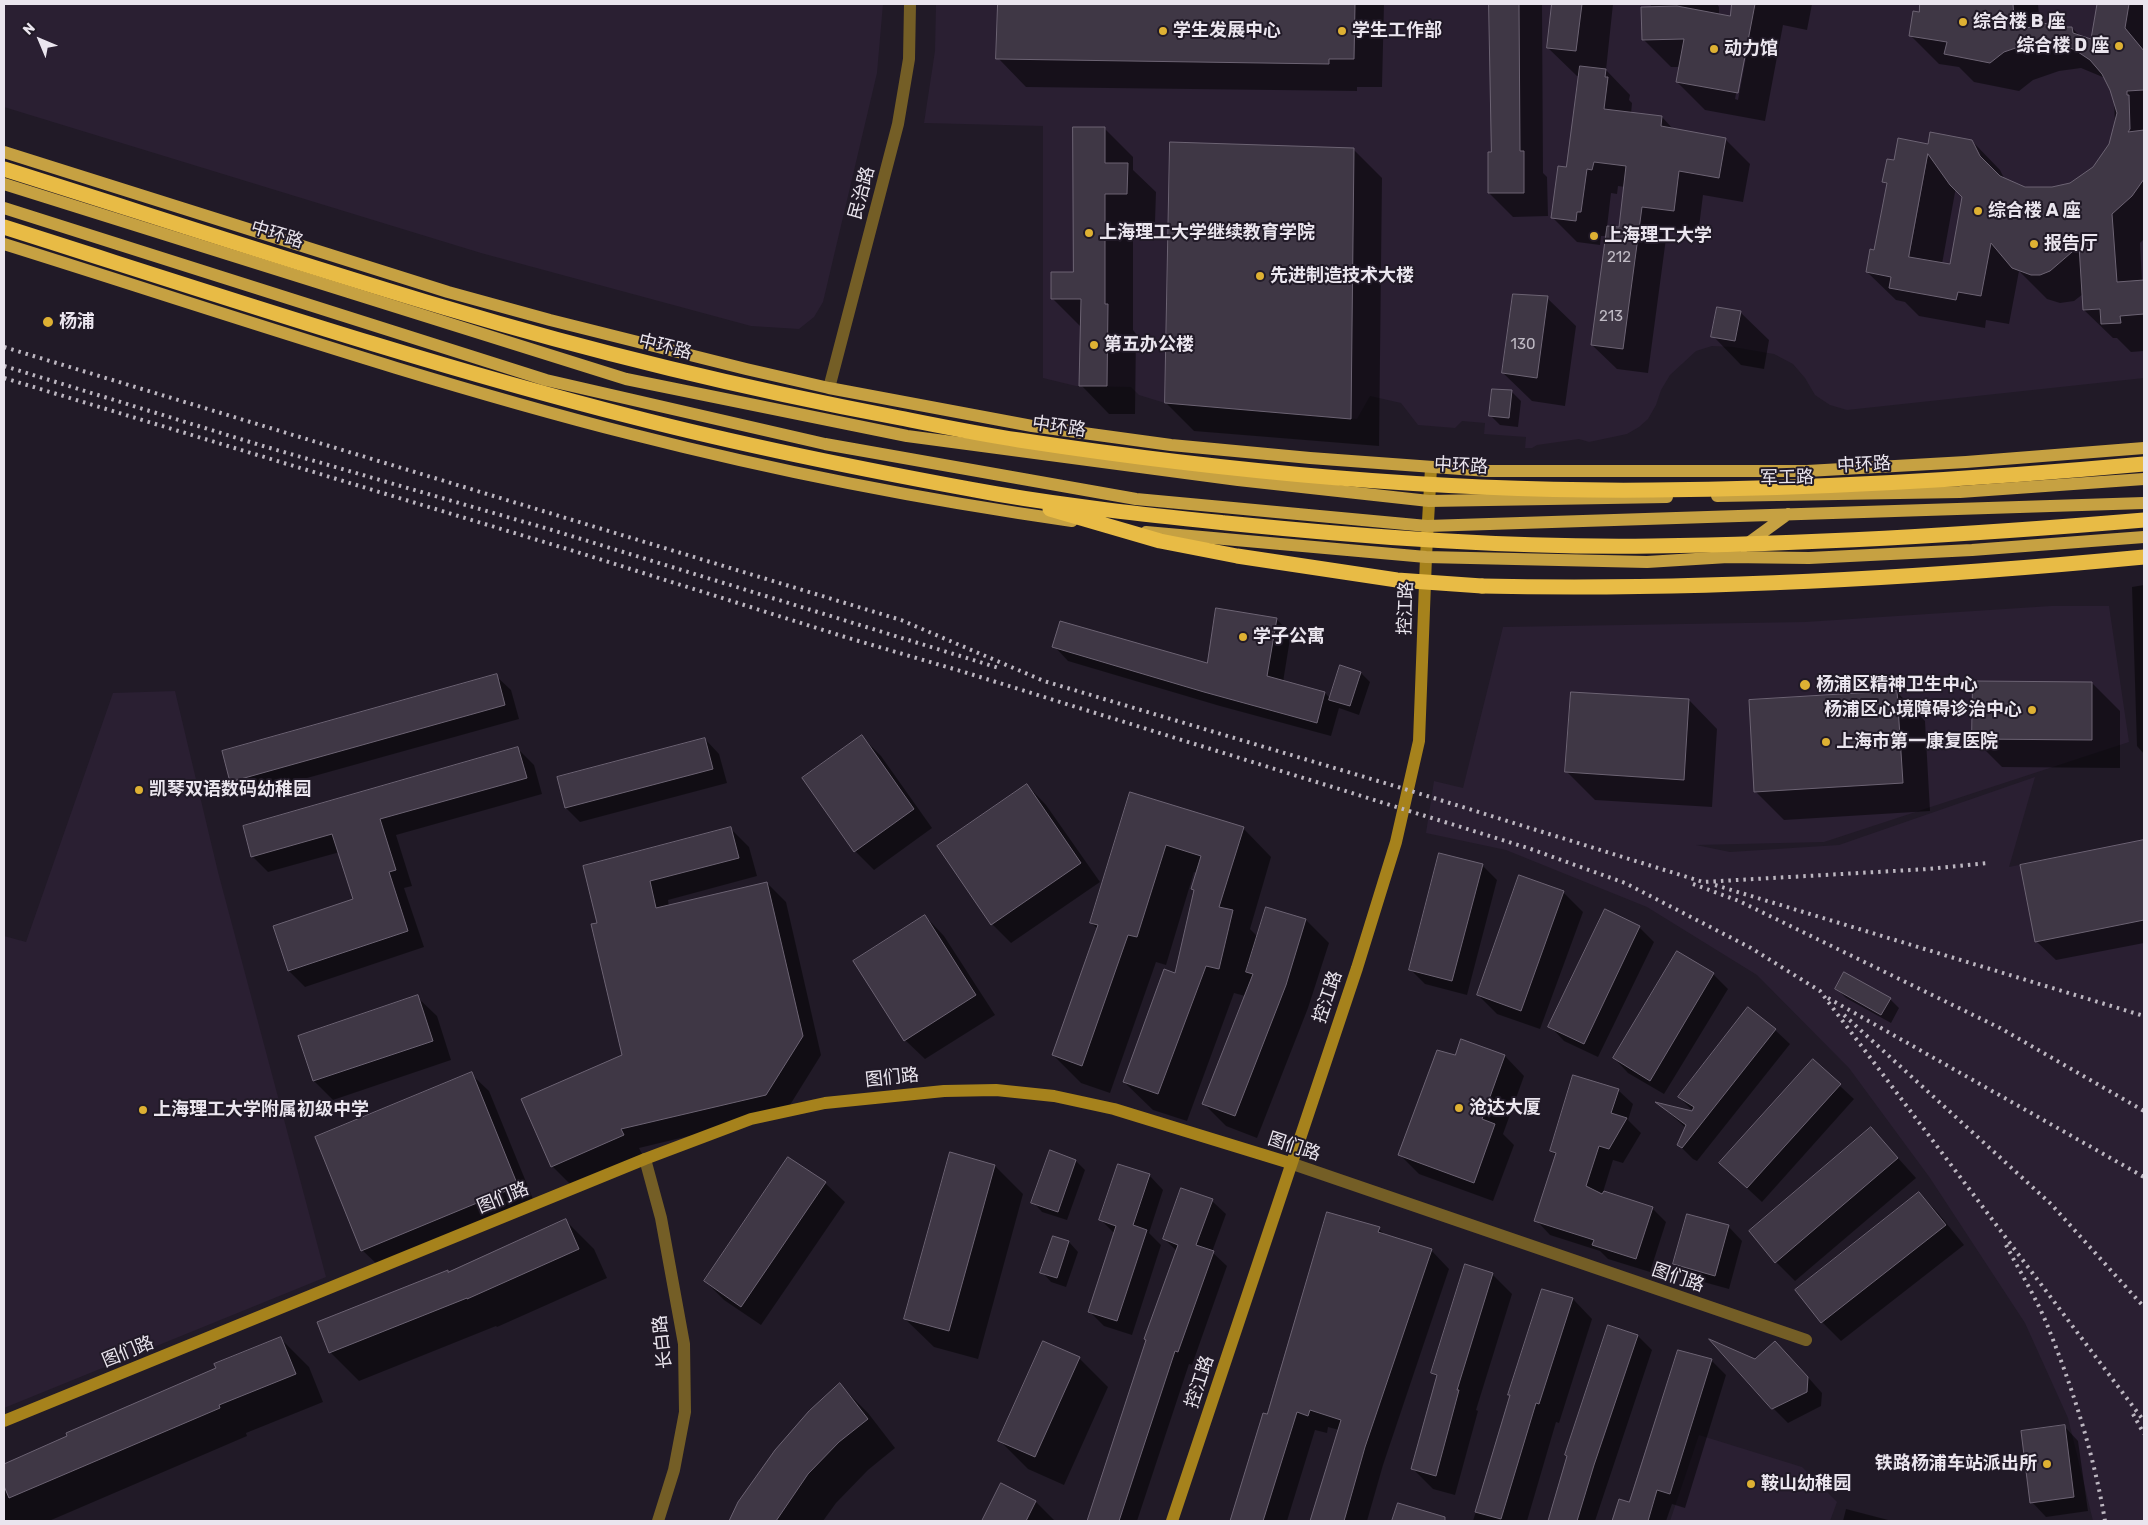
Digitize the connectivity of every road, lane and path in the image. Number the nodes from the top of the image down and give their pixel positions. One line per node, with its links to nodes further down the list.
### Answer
1 (910, 4): 10 (street, 民治路)
2 (4, 152): 3 (main road, 军工路)
3 (38, 163): 7 (main road); 10 (main road, 军工路)
4 (4, 169): 15 (highway, 中环路, bridge)
5 (4, 184): 7 (main road, 军工路)
6 (4, 208): 11 (main road)
7 (106, 216): 16 (main road, 军工路)
8 (4, 227): 20 (highway, bridge)
9 (4, 244): 14 (main road)
10 (829, 388): 12 (main road, 军工路)
11 (644, 403): 14 (main road); 26 (main road)
12 (1102, 435): 16 (main road); 17 (main road, 军工路)
13 (2144, 448): 18 (main road, 军工路)
14 (705, 452): 28 (main road)
15 (2144, 464)
16 (1145, 468): 22 (main road, 军工路)
17 (1431, 468): 18 (main road, 军工路); 22 (street, 控江路)
18 (1829, 470): 21 (main road)
19 (2144, 479): 21 (main road, 军工路)
20 (1003, 495): 25 (highway, bridge); 30 (highway, bridge)
21 (1787, 495): 22 (main road, 军工路)
22 (1429, 501): 26 (street, 控江路)
23 (2144, 503): 24 (main road)
24 (1788, 514): 26 (main road); 29 (main road)
25 (2144, 520)
26 (1427, 526): 28 (street, 控江路)
27 (2144, 537): 29 (main road)
28 (1426, 557): 29 (main road); 32 (street, 控江路)
29 (1728, 557)
30 (2144, 557)
31 (645, 1159): 32 (street, 图们路); 34 (street, 图们路); 35 (street, 长白路)
32 (1290, 1163): 33 (street, 图们路); 36 (street, 控江路)
33 (1806, 1340)
34 (4, 1421)
35 (658, 1521)
36 (1172, 1521)

